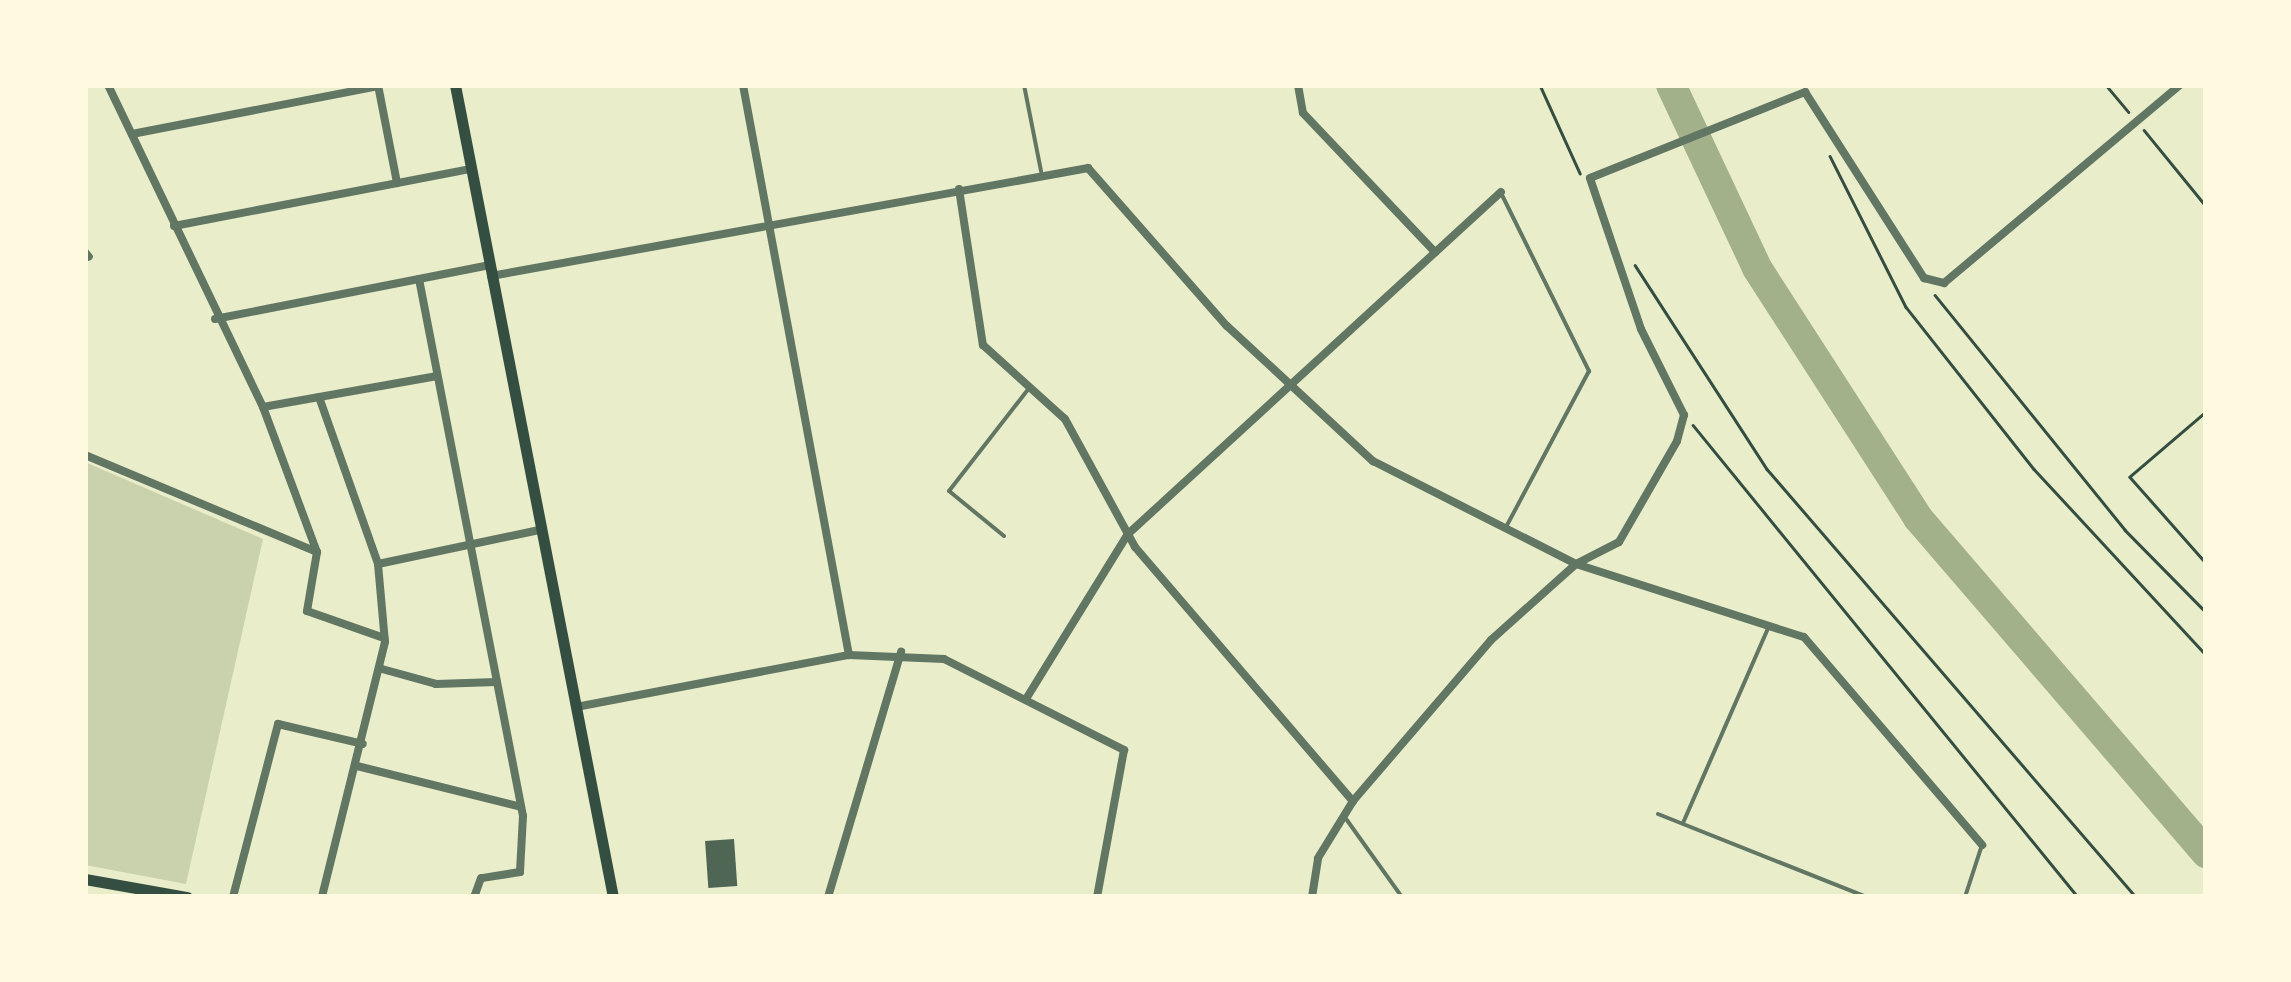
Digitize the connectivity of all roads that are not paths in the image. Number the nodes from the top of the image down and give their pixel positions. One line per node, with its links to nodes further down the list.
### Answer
1 (108, 85): 8 (street)
2 (455, 85): 9 (main road)
3 (743, 85): 14 (street)
4 (1024, 85): 10 (lane)
5 (1298, 85): 16 (street)
6 (2180, 85): 33 (street)
7 (378, 86): 8 (street); 11 (street)
8 (132, 134): 15 (street)
9 (470, 169): 11 (street); 17 (main road)
10 (1041, 171): 12 (street); 21 (street)
11 (397, 183): 15 (street)
12 (958, 189): 14 (street); 22 (street)
13 (1501, 192): 16 (street); 27 (lane)
14 (769, 222): 17 (street); 37 (street)
15 (174, 226): 19 (street)
16 (1435, 252): 21 (street)
17 (490, 271): 18 (street); 26 (main road)
18 (419, 279): 19 (street); 20 (street)
19 (215, 318): 24 (street)
20 (438, 376): 23 (street); 30 (street)
21 (1288, 382): 27 (street); 28 (street)
22 (1030, 387): 28 (street); 29 (lane)
23 (319, 397): 24 (street); 32 (street)
24 (263, 407): 31 (street)
25 (85, 456): 31 (street)
26 (540, 530): 30 (street); 41 (main road)
27 (1504, 531): 33 (street)
28 (1128, 534): 40 (street); 44 (street)
29 (1004, 536)
30 (470, 545): 32 (street); 39 (street)
31 (317, 552): 35 (street)
32 (378, 564): 35 (street)
33 (1576, 564): 34 (street); 44 (street)
34 (1768, 628): 48 (lane); 49 (street)
35 (384, 638): 38 (street)
36 (900, 652): 37 (street); 40 (street); 56 (street)
37 (849, 654): 41 (street)
38 (382, 670): 39 (street); 42 (street)
39 (497, 682): 45 (street)
40 (1026, 698): 57 (street)
41 (575, 708): 55 (main road)
42 (363, 744): 43 (street); 52 (street)
43 (357, 766): 45 (street); 53 (street)
44 (1353, 801): 47 (street)
45 (521, 807): 54 (street)
46 (1658, 814): 48 (lane)
47 (1344, 816): 58 (street); 59 (lane)
48 (1683, 824): 60 (lane)
49 (1982, 845): 61 (lane)
50 (85, 879): 51 (main road)
51 (187, 897)
52 (233, 897)
53 (322, 897)
54 (474, 897)
55 (613, 897)
56 (828, 897)
57 (1097, 897)
58 (1312, 897)
59 (1402, 897)
60 (1868, 897)
61 (1965, 897)

